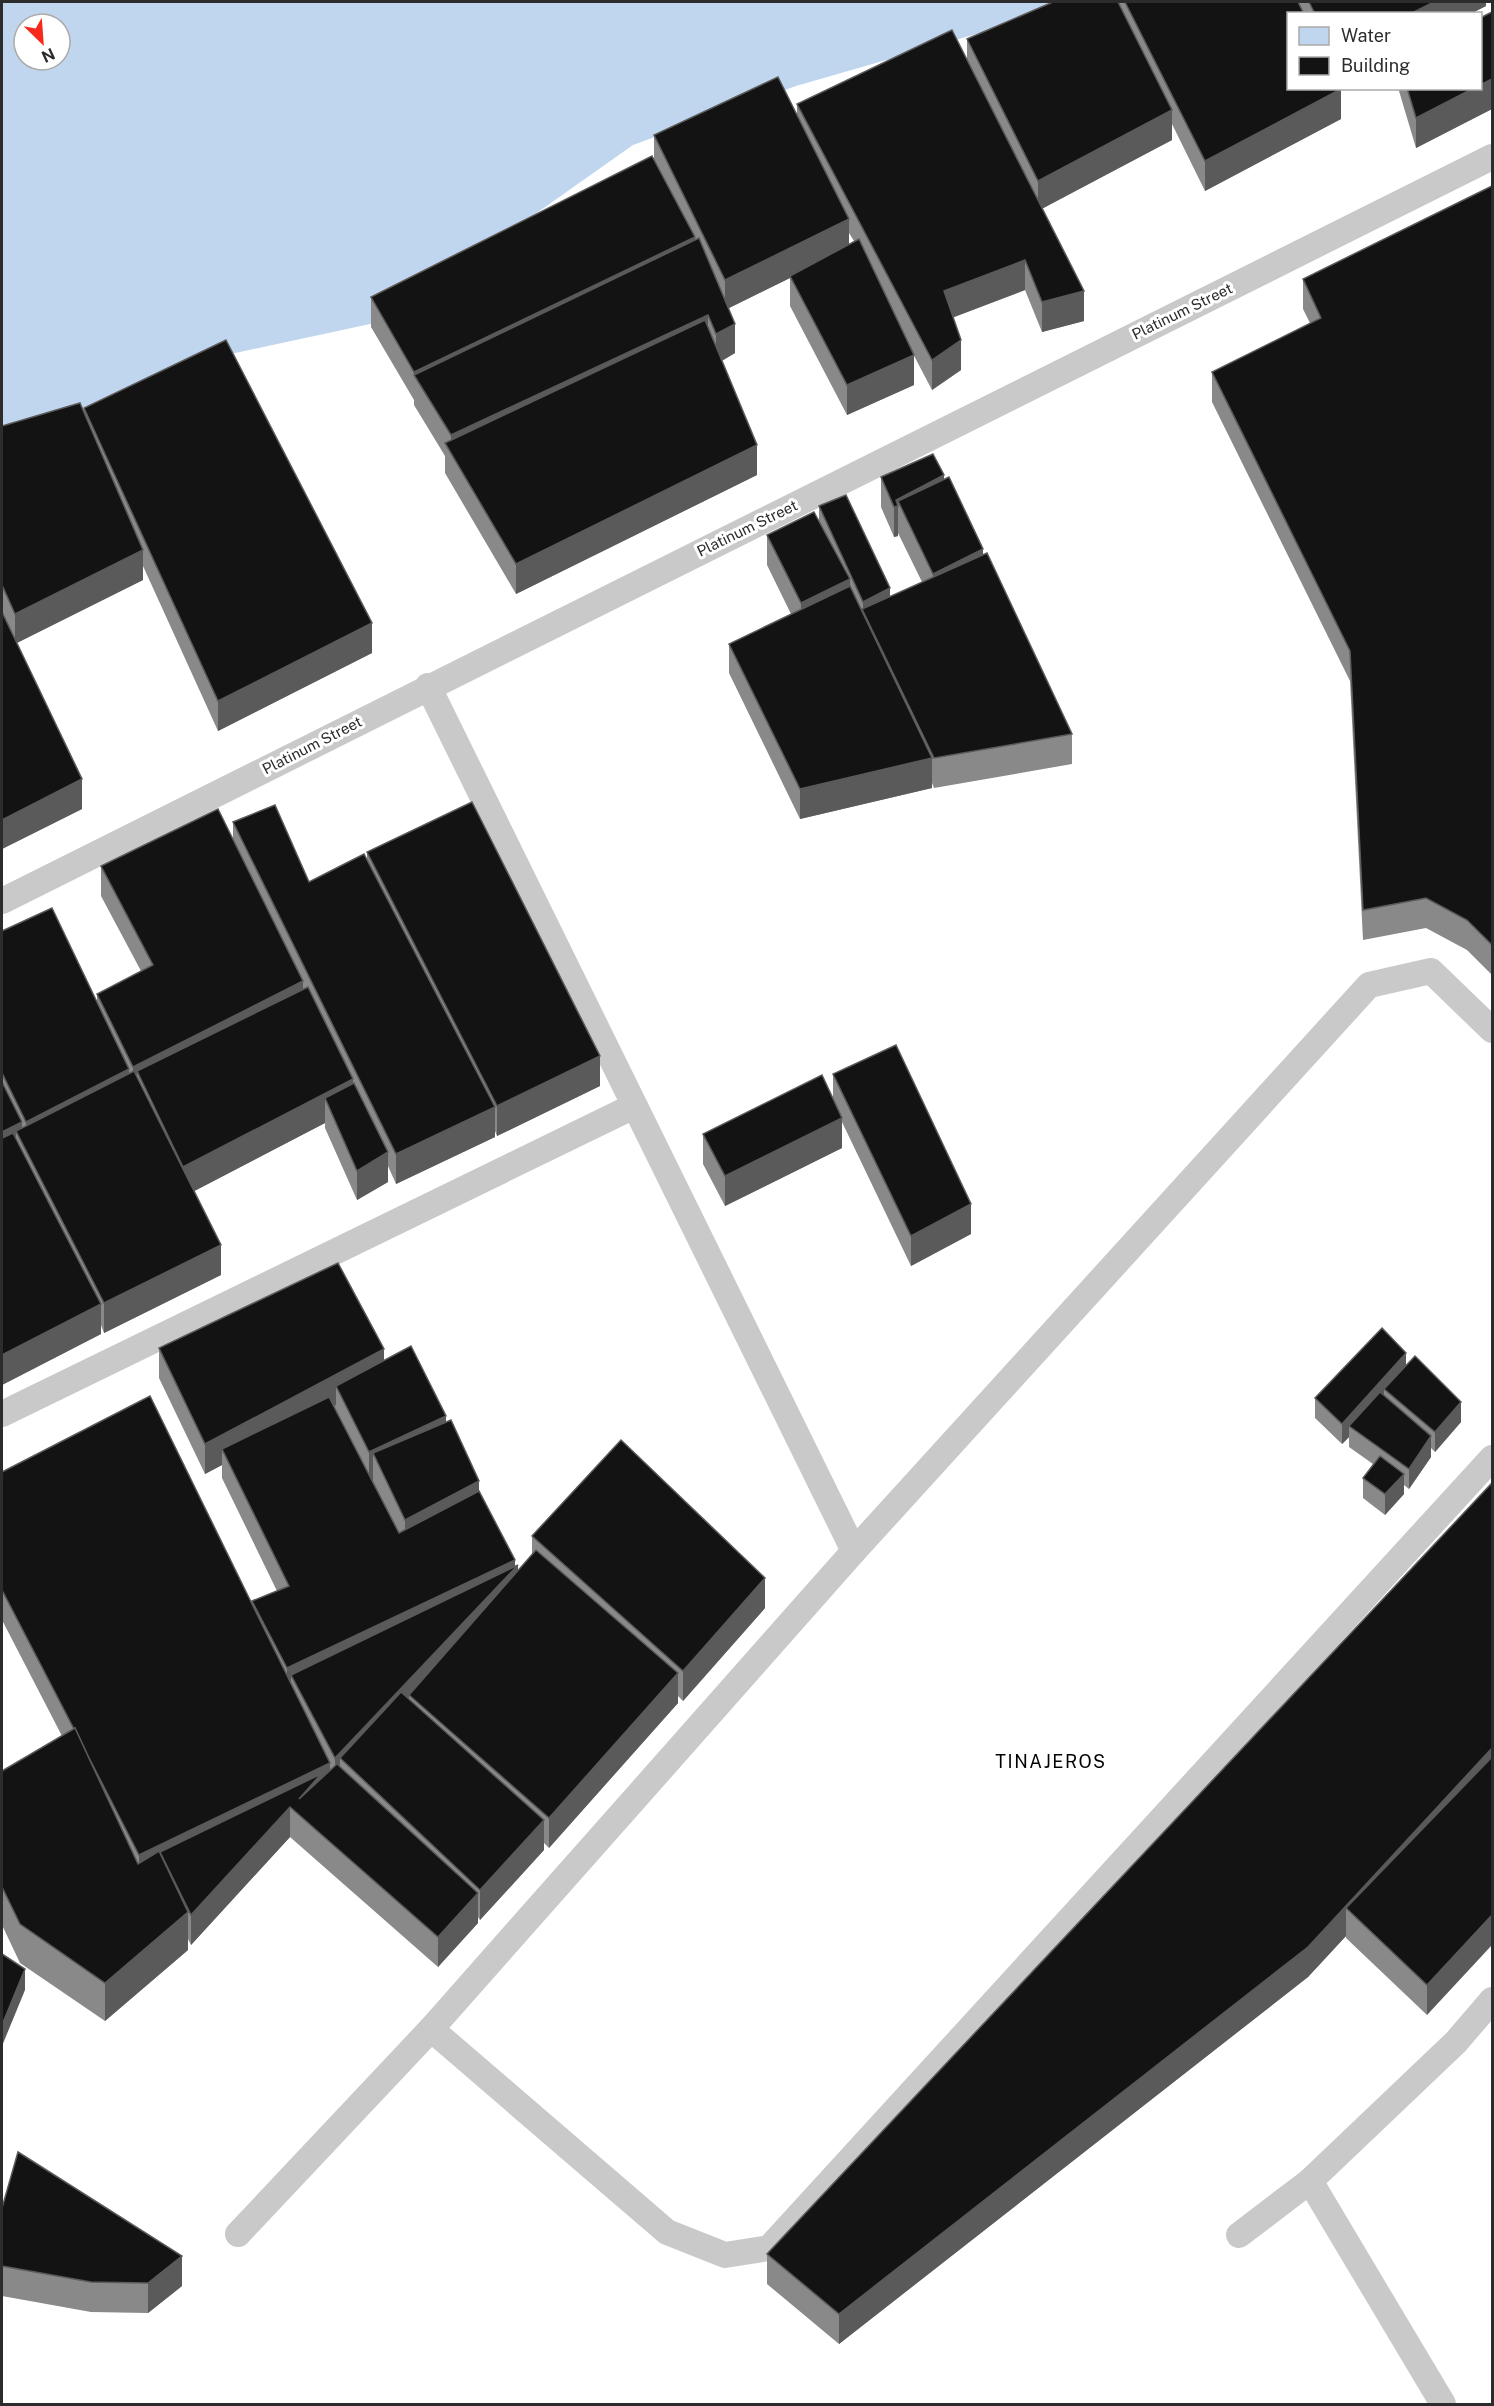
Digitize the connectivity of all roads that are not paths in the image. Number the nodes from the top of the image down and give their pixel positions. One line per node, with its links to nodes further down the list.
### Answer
1 (1492, 156): 2 (lane, Platinum Street)
2 (428, 686): 3 (lane, Platinum Street); 5 (lane)
3 (2, 901)
4 (1492, 1030): 8 (lane)
5 (634, 1107): 6 (lane); 8 (lane)
6 (2, 1414)
7 (1492, 1458): 10 (lane)
8 (854, 1551): 10 (lane)
9 (1492, 2000): 11 (lane)
10 (431, 2029): 12 (lane)
11 (1310, 2181): 13 (lane); 14 (lane)
12 (238, 2234)
13 (1239, 2235)
14 (1443, 2404)

